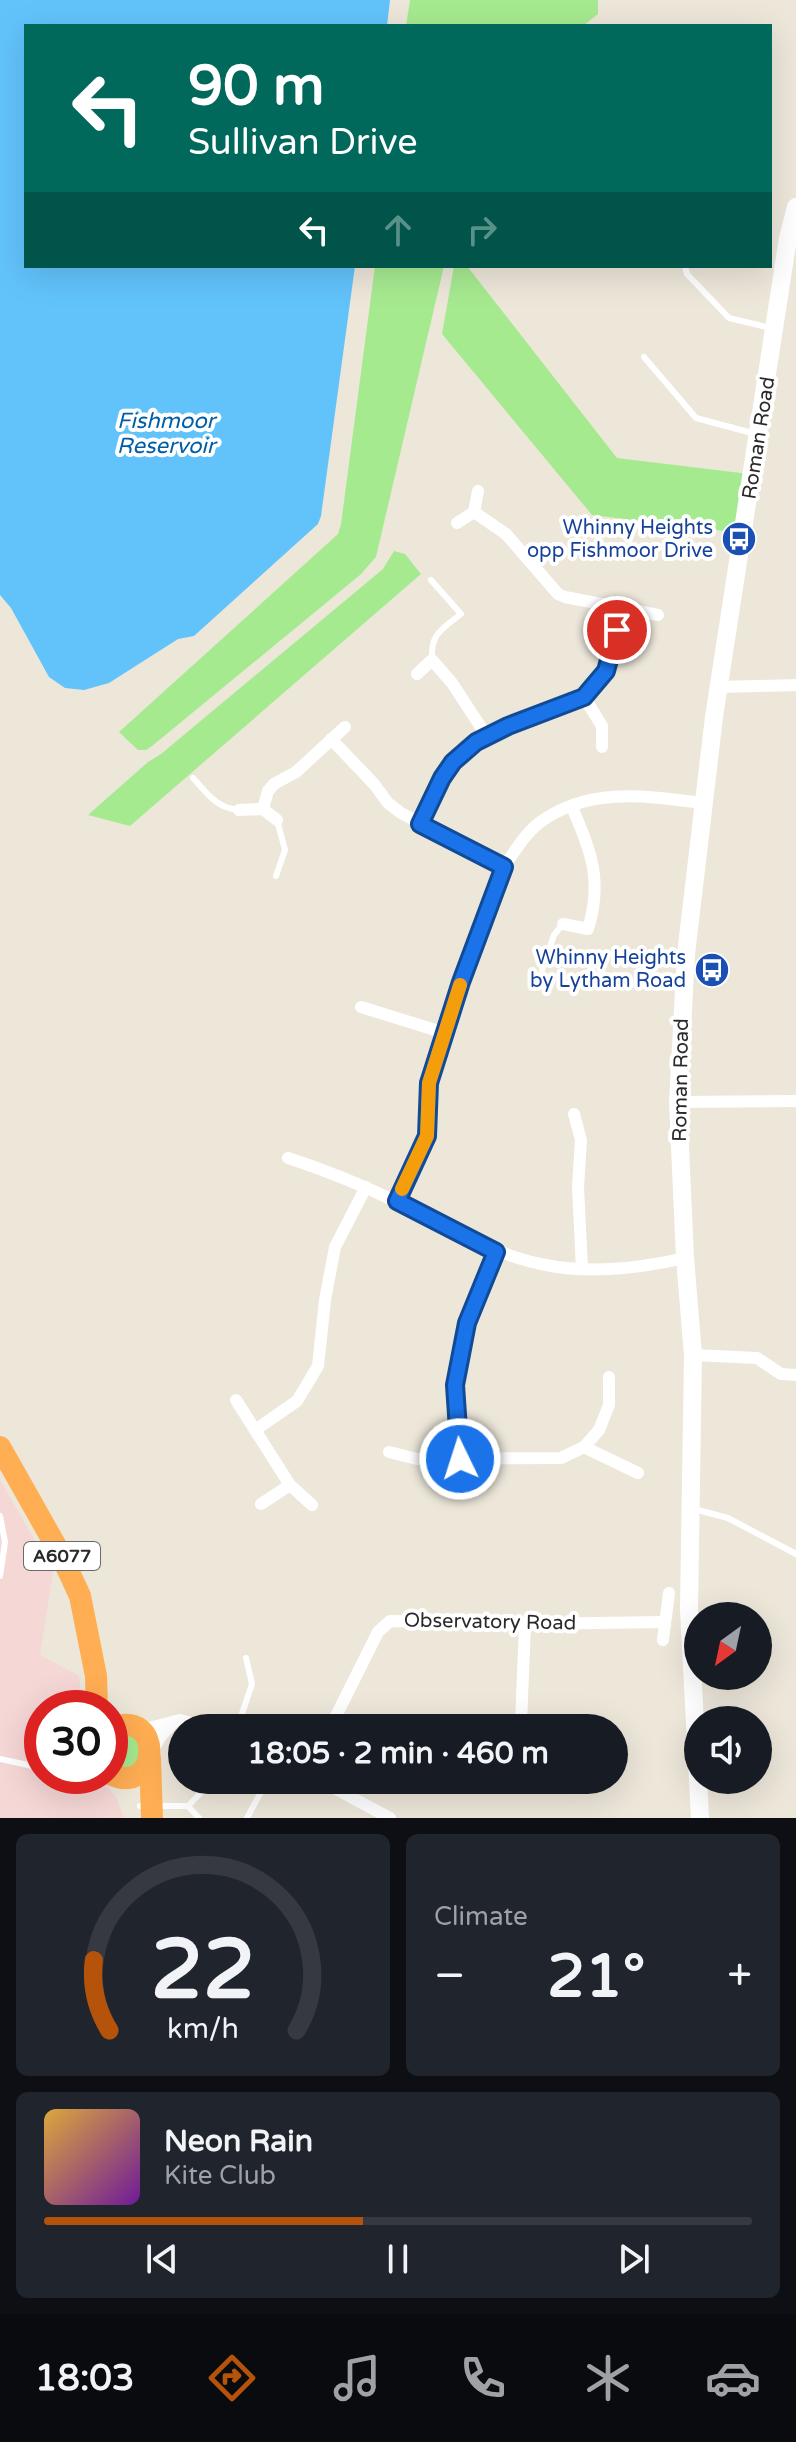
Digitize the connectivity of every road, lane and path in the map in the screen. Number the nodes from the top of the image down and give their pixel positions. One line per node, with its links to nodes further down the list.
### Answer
1 (796, 207): 3 (street, Roman Road)
2 (686, 268): 3 (lane)
3 (775, 329): 5 (street, Roman Road)
4 (644, 357): 5 (lane)
5 (759, 435): 15 (street, Roman Road)
6 (478, 491): 7 (street)
7 (474, 512): 8 (street); 10 (street)
8 (457, 523)
9 (431, 580): 12 (lane)
10 (620, 609): 11 (street); 16 (street)
11 (658, 615)
12 (432, 660): 13 (street); 18 (street)
13 (417, 674)
14 (796, 685): 15 (street)
15 (720, 687): 22 (street, Roman Road)
16 (584, 697): 18 (street); 20 (street)
17 (345, 727): 19 (street)
18 (486, 735): 27 (street)
19 (331, 739): 24 (street); 27 (street)
20 (602, 747)
21 (193, 778): 25 (lane)
22 (703, 803): 23 (street); 35 (street, Roman Road)
23 (572, 807): 28 (street); 30 (street)
24 (263, 809): 25 (street); 26 (street)
25 (239, 810)
26 (277, 820): 29 (lane)
27 (420, 824): 28 (street)
28 (504, 867): 33 (street)
29 (276, 876)
30 (563, 924): 31 (lane)
31 (542, 970)
32 (361, 1007): 33 (street)
33 (445, 1033): 39 (street)
34 (796, 1101): 35 (street)
35 (678, 1102): 41 (street, Roman Road)
36 (574, 1114): 42 (street)
37 (288, 1158): 38 (street)
38 (366, 1187): 39 (street); 47 (street)
39 (397, 1201): 40 (street)
40 (496, 1252): 42 (street); 51 (street)
41 (685, 1258): 42 (street); 43 (street, Roman Road)
42 (582, 1269)
43 (693, 1355): 44 (street); 56 (street, Roman Road)
44 (796, 1375)
45 (609, 1377): 49 (street)
46 (236, 1400): 47 (street)
47 (255, 1430): 53 (street)
48 (0, 1447): 65 (highway, A6077)
49 (584, 1447): 51 (street); 52 (street)
50 (389, 1452): 51 (street)
51 (460, 1459)
52 (638, 1473)
53 (290, 1485): 54 (street); 55 (street)
54 (261, 1504)
55 (312, 1505)
56 (690, 1508): 58 (lane); 88 (street, Roman Road)
57 (0, 1516): 59 (lane)
58 (796, 1554)
59 (0, 1576)
60 (669, 1593): 61 (street)
61 (665, 1622): 62 (street, Observatory Road); 63 (street)
62 (525, 1624): 69 (street, Observatory Road); 70 (street)
63 (663, 1640)
64 (246, 1658): 68 (lane)
65 (96, 1676): 66 (highway, A6077); 67 (highway, A6077)
66 (96, 1690)
67 (105, 1690)
68 (242, 1714)
69 (337, 1714)
70 (521, 1714)
71 (168, 1722): 72 (street)
72 (128, 1727)
73 (128, 1728): 75 (highway, A6077)
74 (168, 1728): 75 (street)
75 (150, 1756): 78 (highway); 84 (highway, A6077)
76 (0, 1759): 77 (lane)
77 (24, 1764)
78 (128, 1777)
79 (128, 1790): 84 (highway)
80 (199, 1794): 83 (lane)
81 (260, 1794): 86 (lane)
82 (345, 1794): 87 (street)
83 (188, 1806): 84 (lane); 85 (lane)
84 (149, 1812)
85 (199, 1818)
86 (247, 1818)
87 (390, 1818)
88 (700, 1818)

